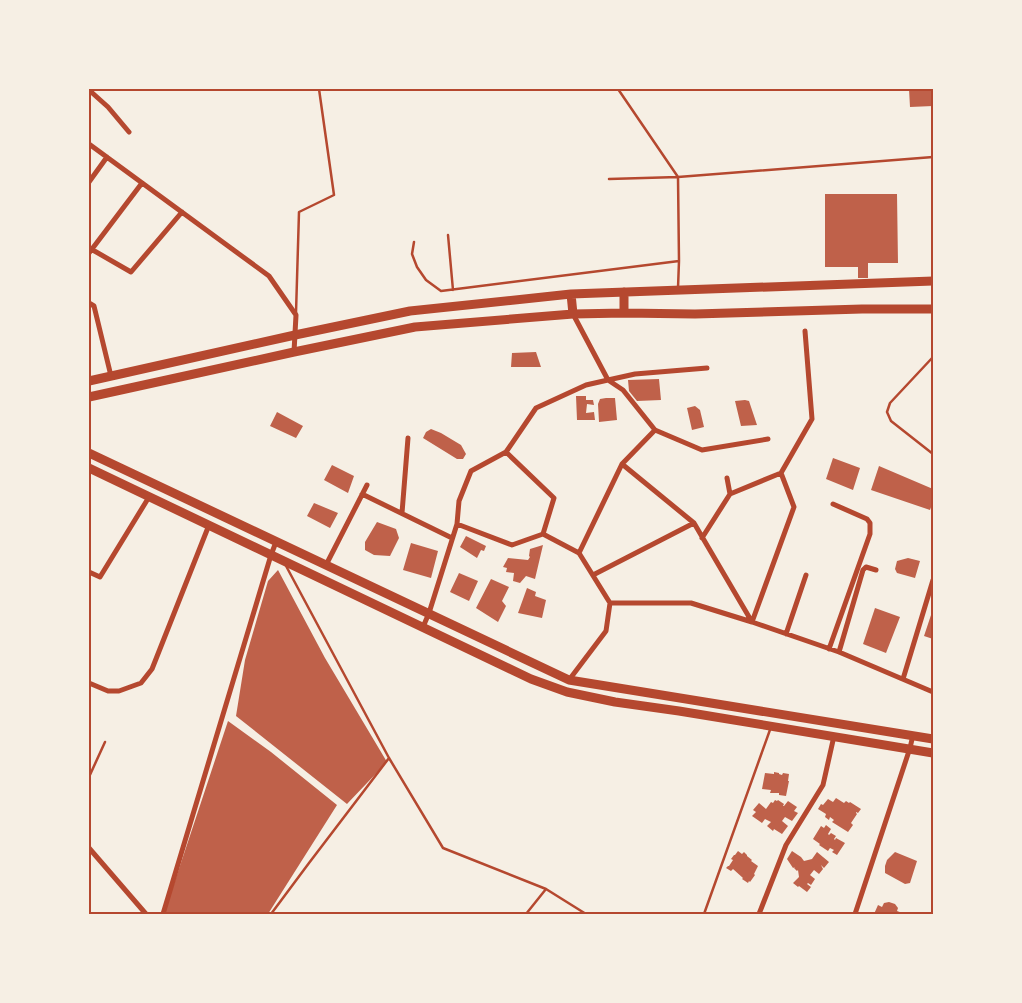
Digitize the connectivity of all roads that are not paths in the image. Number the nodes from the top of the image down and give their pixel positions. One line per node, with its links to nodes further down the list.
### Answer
1 (320, 89): 27 (lane)
2 (618, 89): 8 (lane)
3 (89, 90): 4 (street)
4 (129, 132)
5 (89, 144): 6 (street)
6 (107, 157): 10 (street); 11 (street)
7 (933, 157): 8 (lane)
8 (678, 177): 9 (lane); 16 (lane)
9 (609, 179)
10 (89, 182)
11 (142, 183): 12 (street); 15 (street)
12 (182, 212): 15 (street); 27 (street)
13 (448, 235): 19 (lane)
14 (414, 242): 19 (lane)
15 (90, 251)
16 (680, 260): 19 (lane); 20 (lane)
17 (933, 282): 18 (lane); 20 (main road)
18 (933, 287)
19 (453, 290)
20 (678, 290): 21 (main road)
21 (624, 292): 22 (main road); 25 (main road)
22 (571, 294): 26 (main road); 29 (main road)
23 (89, 303): 33 (street)
24 (933, 309): 25 (main road)
25 (624, 313): 26 (main road)
26 (573, 314): 30 (main road); 34 (street)
27 (296, 315): 29 (street)
28 (805, 331): 46 (street)
29 (295, 335): 30 (street); 33 (main road)
30 (294, 352): 36 (main road)
31 (933, 357): 42 (lane)
32 (707, 368): 34 (street)
33 (111, 376): 35 (main road)
34 (608, 380): 37 (street); 40 (street)
35 (89, 381)
36 (89, 397)
37 (655, 430): 39 (street); 44 (street)
38 (408, 438): 54 (street)
39 (768, 439)
40 (506, 452): 56 (street); 58 (street)
41 (89, 453): 43 (main road)
42 (933, 454)
43 (108, 462): 47 (main road); 61 (main road)
44 (622, 464): 55 (street); 63 (street)
45 (89, 468): 47 (main road)
46 (781, 473): 51 (street); 74 (street)
47 (102, 474): 52 (main road)
48 (726, 478): 51 (street)
49 (367, 485): 50 (street)
50 (362, 494): 54 (street); 66 (street)
51 (730, 494): 60 (street)
52 (149, 497): 57 (main road); 68 (street)
53 (833, 504): 77 (street)
54 (402, 513): 59 (street)
55 (694, 523): 60 (street); 69 (street)
56 (457, 524): 58 (street); 59 (street)
57 (209, 525): 64 (main road); 81 (street)
58 (543, 534): 63 (street)
59 (452, 538): 73 (street)
60 (702, 538): 74 (street)
61 (276, 542): 62 (main road); 64 (street)
62 (288, 548): 65 (street); 66 (main road)
63 (579, 553): 69 (street)
64 (271, 555): 65 (main road); 96 (street)
65 (283, 561): 75 (main road); 91 (lane)
66 (326, 565): 73 (main road)
67 (876, 570): 78 (street)
68 (89, 572)
69 (593, 575): 72 (street)
70 (806, 575): 76 (street)
71 (933, 580): 79 (street)
72 (610, 603): 74 (street); 80 (street)
73 (429, 614): 75 (street); 80 (main road)
74 (752, 622): 76 (street)
75 (423, 627): 84 (main road)
76 (786, 634): 77 (street)
77 (830, 649): 78 (street)
78 (838, 652): 79 (street)
79 (903, 679): 82 (street)
80 (569, 680): 83 (main road)
81 (89, 683)
82 (933, 692)
83 (774, 713): 84 (street); 85 (main road)
84 (771, 726): 86 (main road); 100 (lane)
85 (913, 735): 87 (main road); 89 (street)
86 (834, 736): 89 (main road); 101 (street)
87 (933, 739)
88 (105, 742): 92 (lane)
89 (910, 748): 90 (main road); 102 (street)
90 (933, 753)
91 (390, 758): 94 (lane); 97 (lane)
92 (89, 777)
93 (89, 848): 95 (street)
94 (546, 890): 98 (lane); 99 (lane)
95 (146, 914)
96 (163, 914)
97 (271, 914)
98 (526, 914)
99 (586, 914)
100 (704, 914)
101 (759, 914)
102 (855, 914)

